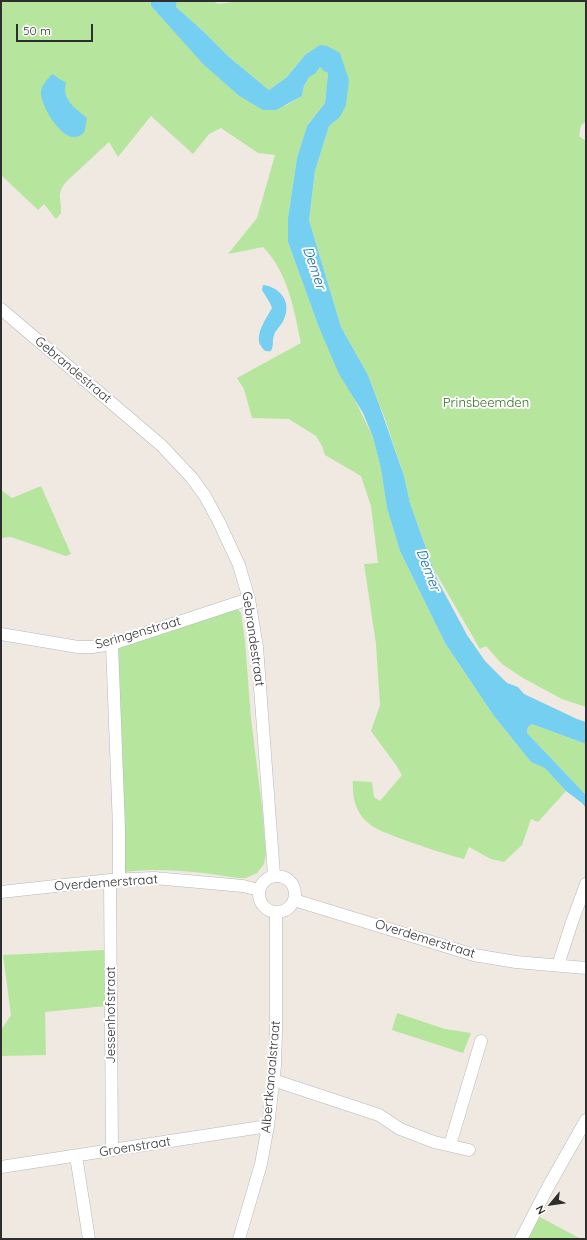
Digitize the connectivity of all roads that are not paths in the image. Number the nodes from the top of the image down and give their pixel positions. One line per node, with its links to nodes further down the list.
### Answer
1 (3, 314): 2 (street, Gebrandestraat)
2 (249, 599): 4 (street, Seringenstraat); 5 (street, Gebrandestraat)
3 (1, 634): 4 (street, Seringenstraat)
4 (112, 644): 6 (street, Jessenhofstraat)
5 (274, 875): 8 (street); 10 (street)
6 (114, 880): 8 (street, Overdemerstraat); 9 (street, Overdemerstraat); 19 (street, Jessenhofstraat)
7 (586, 884): 12 (street)
8 (259, 890): 11 (street)
9 (1, 892)
10 (294, 900): 11 (street); 12 (street, Overdemerstraat)
11 (276, 912): 15 (street, Albertkanaalstraat)
12 (558, 965): 13 (street, Overdemerstraat)
13 (586, 968)
14 (481, 1041): 18 (street)
15 (273, 1080): 17 (street, Albertkanaalstraat); 18 (street)
16 (586, 1120): 25 (street)
17 (268, 1126): 19 (street, Groenstraat); 24 (street, Albertkanaalstraat)
18 (450, 1145): 20 (street)
19 (112, 1150): 21 (street, Groenstraat)
20 (469, 1150)
21 (76, 1156): 22 (street, Groenstraat); 23 (street)
22 (1, 1167)
23 (89, 1239)
24 (239, 1239)
25 (521, 1239)

